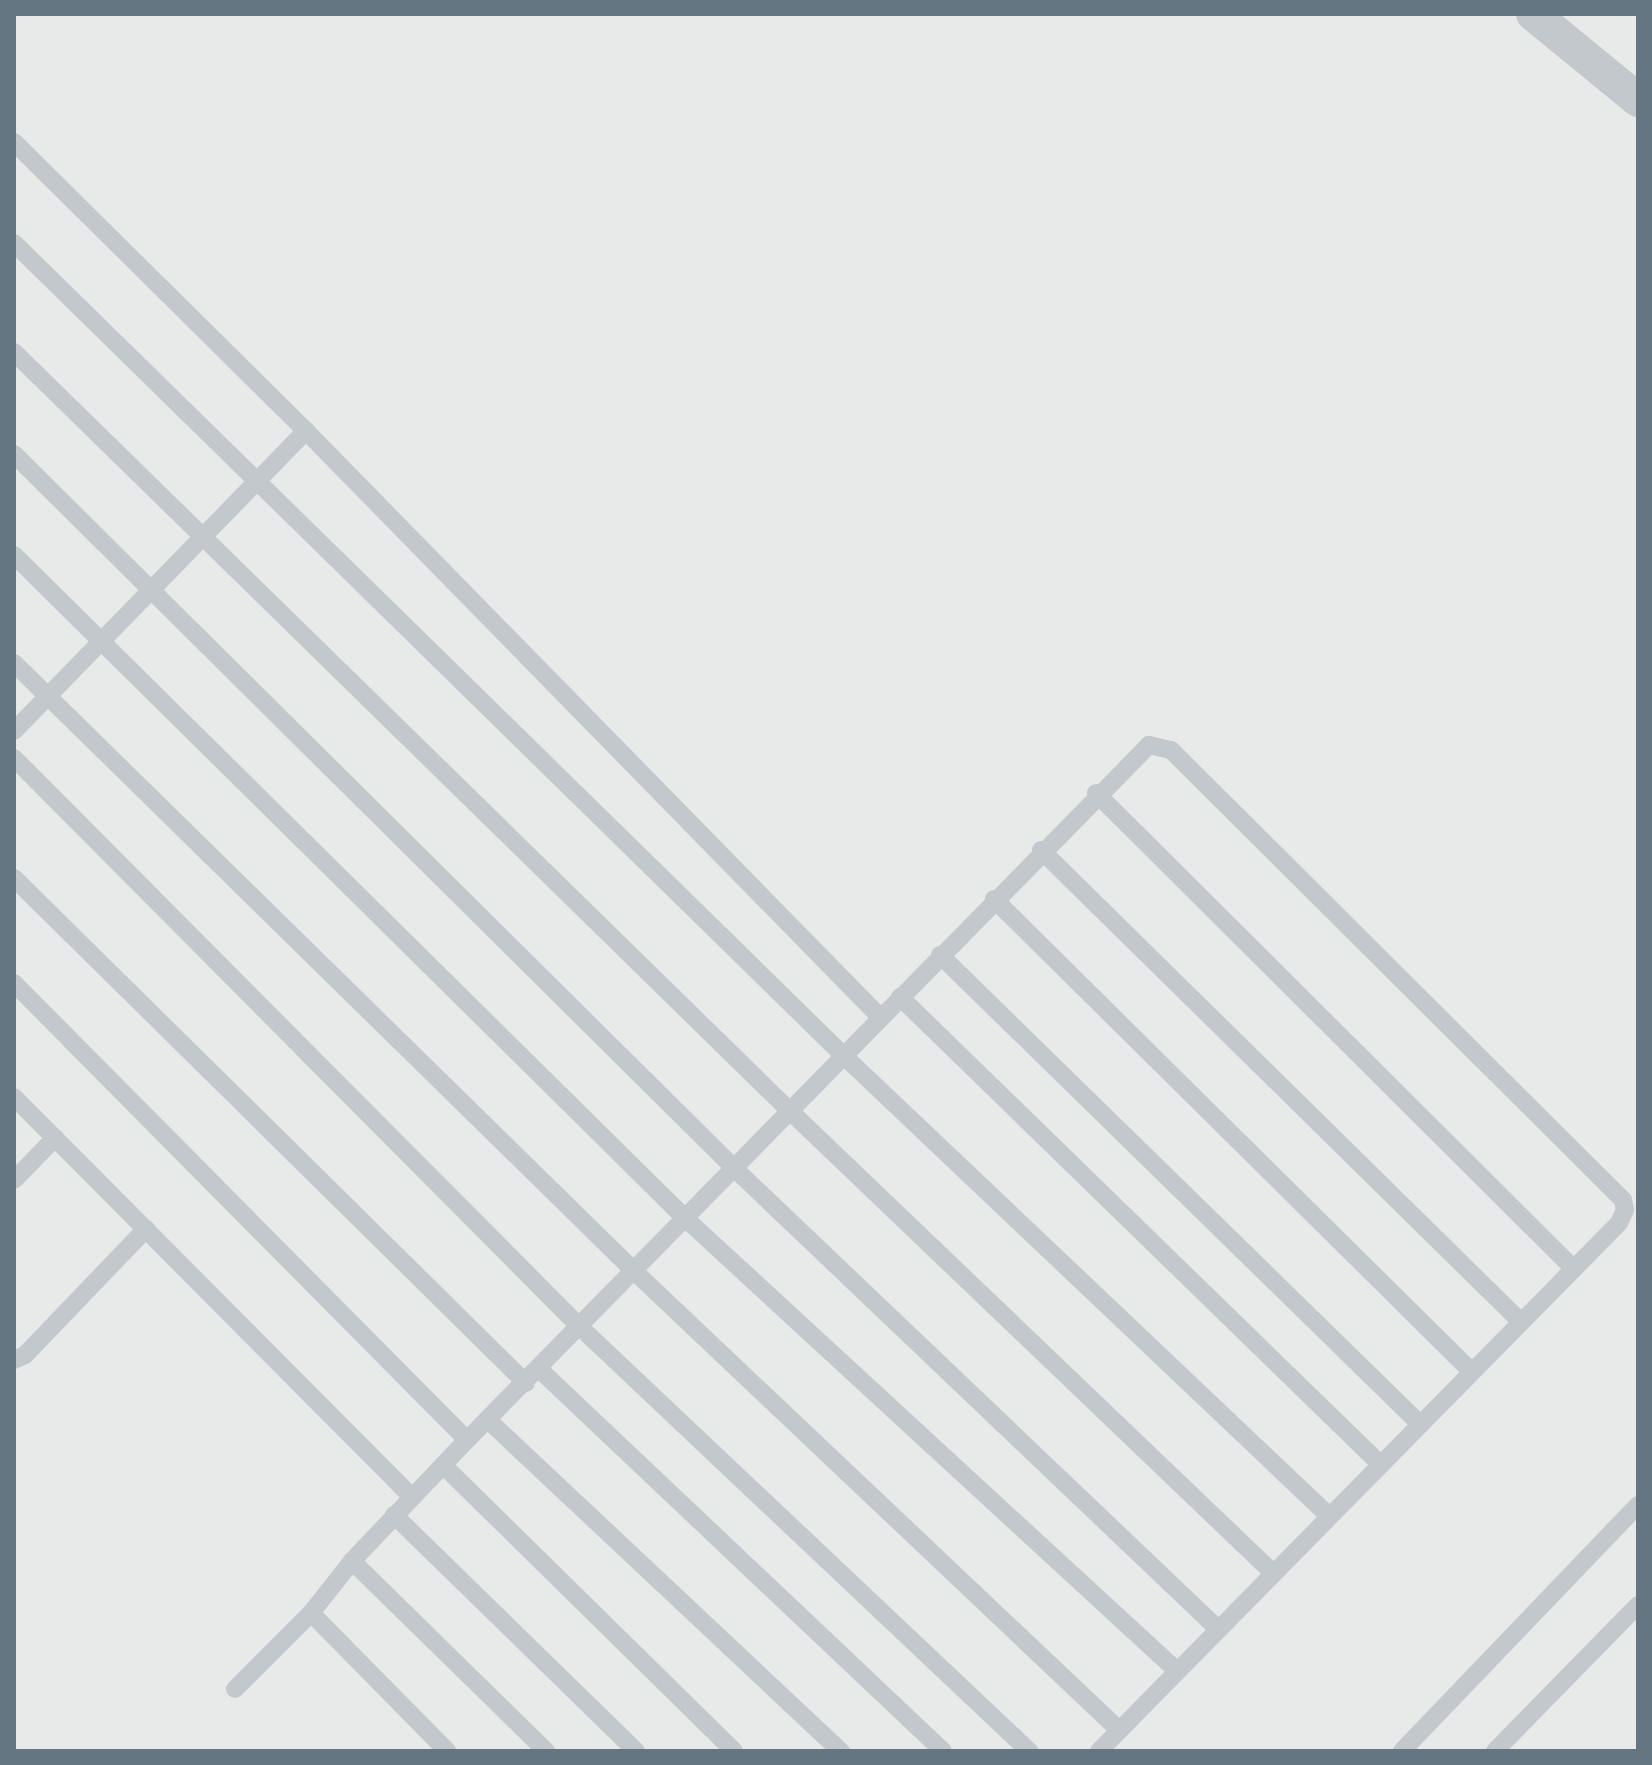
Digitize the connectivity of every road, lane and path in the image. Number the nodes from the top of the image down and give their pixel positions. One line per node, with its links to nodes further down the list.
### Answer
1 (1533, 14): 2 (street)
2 (1638, 100)
3 (14, 142): 6 (lane)
4 (14, 243): 8 (lane)
5 (14, 352): 9 (lane)
6 (306, 431): 8 (lane); 24 (lane)
7 (14, 454): 11 (lane)
8 (258, 484): 9 (lane); 25 (lane)
9 (204, 539): 11 (lane); 27 (lane)
10 (14, 555): 12 (lane)
11 (153, 591): 12 (lane); 29 (lane)
12 (104, 641): 14 (lane); 31 (lane)
13 (14, 663): 14 (lane)
14 (48, 697): 15 (lane); 34 (lane)
15 (14, 731)
16 (14, 758): 36 (lane)
17 (1096, 793): 18 (lane); 33 (lane); 33 (lane)
18 (1041, 850): 20 (lane); 35 (lane)
19 (14, 878): 39 (lane)
20 (994, 899): 21 (lane); 38 (lane)
21 (940, 955): 23 (lane); 41 (lane)
22 (14, 983): 42 (lane)
23 (900, 997): 24 (lane); 43 (lane)
24 (880, 1017): 25 (lane)
25 (844, 1056): 27 (lane); 48 (lane)
26 (14, 1097): 28 (lane)
27 (791, 1112): 29 (lane); 50 (lane)
28 (55, 1138): 30 (lane); 32 (lane)
29 (735, 1169): 31 (lane); 53 (lane)
30 (14, 1180)
31 (686, 1219): 34 (lane); 54 (lane)
32 (146, 1229): 37 (lane); 45 (lane)
33 (1573, 1268): 35 (lane)
34 (634, 1271): 36 (lane); 56 (lane)
35 (1520, 1321): 38 (lane)
36 (580, 1327): 39 (lane); 63 (lane)
37 (14, 1360)
38 (1471, 1371): 41 (lane)
39 (533, 1376): 40 (lane); 62 (lane)
40 (488, 1420): 42 (lane); 61 (lane)
41 (1420, 1424): 43 (lane)
42 (467, 1440): 44 (lane)
43 (1379, 1463): 48 (lane)
44 (443, 1465): 45 (lane); 60 (lane)
45 (412, 1497): 47 (lane)
46 (1638, 1505): 65 (lane)
47 (394, 1515): 49 (lane); 59 (lane)
48 (1329, 1516): 50 (lane)
49 (352, 1561): 52 (lane); 58 (lane)
50 (1273, 1573): 53 (lane)
51 (1638, 1605): 66 (lane)
52 (311, 1613): 55 (lane); 57 (lane)
53 (1218, 1629): 54 (lane)
54 (1177, 1671): 56 (lane)
55 (235, 1689)
56 (1119, 1730): 64 (lane)
57 (447, 1751)
58 (546, 1751)
59 (636, 1751)
60 (734, 1751)
61 (841, 1751)
62 (943, 1751)
63 (1029, 1751)
64 (1099, 1751)
65 (1402, 1751)
66 (1495, 1751)

